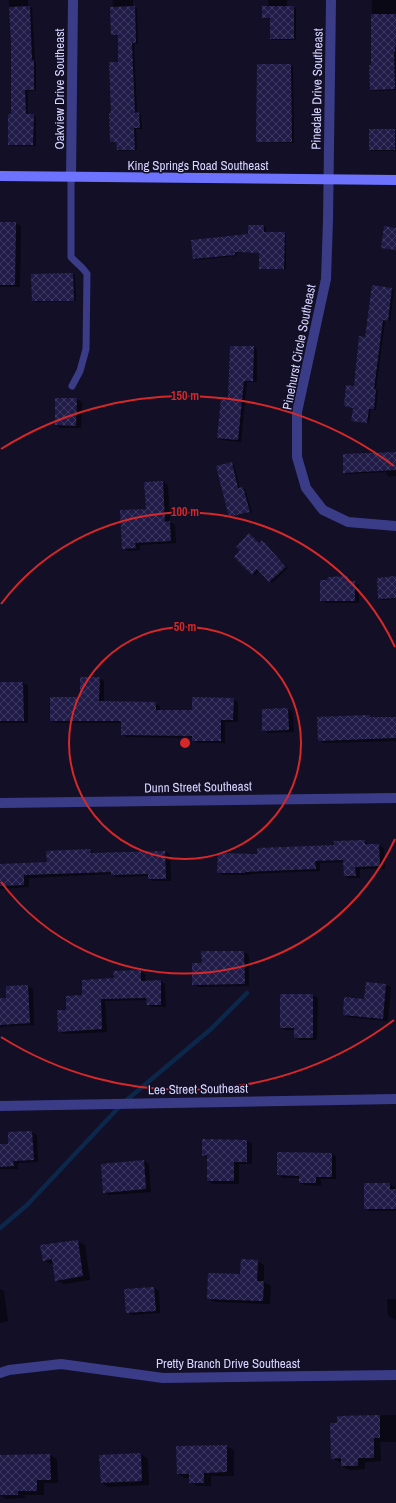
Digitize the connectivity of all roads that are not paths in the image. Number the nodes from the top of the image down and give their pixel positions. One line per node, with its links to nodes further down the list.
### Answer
1 (73, 0): 4 (street, Oakview Drive Southeast)
2 (330, 0): 5 (street, Pinedale Drive Southeast)
3 (0, 176): 4 (street, King Springs Road Southeast)
4 (71, 178): 5 (street, King Springs Road Southeast); 7 (lane)
5 (328, 179): 6 (street, King Springs Road Southeast); 8 (street, Pinehurst Circle Southeast)
6 (396, 180)
7 (72, 386)
8 (396, 526)
9 (396, 798): 10 (street, Dunn Street Southeast)
10 (0, 803)
11 (396, 1098): 12 (street, Lee Street Southeast)
12 (0, 1106)
13 (0, 1373): 14 (street, Pretty Branch Drive Southeast)
14 (396, 1375)

